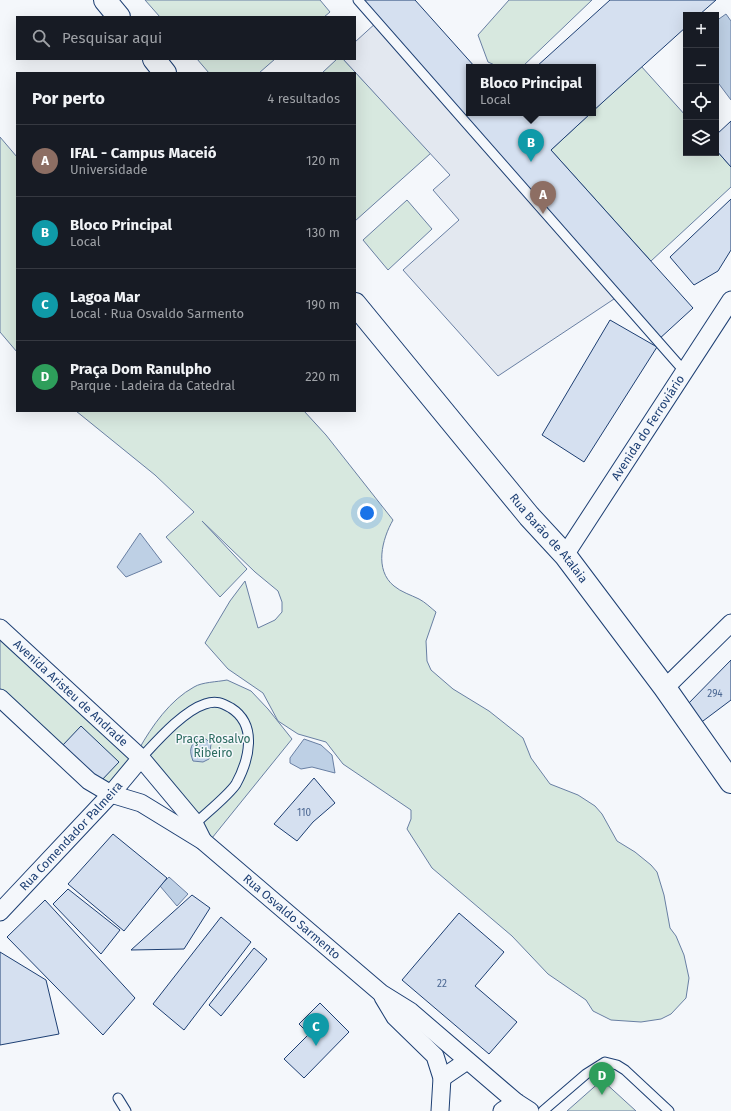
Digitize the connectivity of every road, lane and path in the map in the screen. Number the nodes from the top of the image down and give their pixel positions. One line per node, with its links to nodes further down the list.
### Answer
1 (105, 0): 3 (main road)
2 (358, 0): 8 (lane)
3 (118, 16)
4 (155, 60): 5 (main road)
5 (164, 72)
6 (731, 300): 8 (street, Avenida do Ferroviário)
7 (356, 305): 9 (main road, Rua Barão de Atalaia)
8 (685, 372): 9 (street, Avenida do Ferroviário)
9 (565, 555): 12 (main road, Rua Barão de Atalaia)
10 (731, 623): 12 (street)
11 (0, 628): 14 (street, Avenida Aristeu de Andrade)
12 (665, 688): 15 (main road, Rua Barão de Atalaia)
13 (0, 698): 16 (street)
14 (141, 758): 16 (street, Rua Comendador Palmeira); 17 (street, Rua Osvaldo Sarmento); 17 (lane)
15 (731, 782)
16 (111, 794): 18 (street, Rua Osvaldo Sarmento); 19 (street, Rua Comendador Palmeira)
17 (195, 824): 18 (street, Rua Osvaldo Sarmento)
18 (203, 841): 20 (street, Rua Osvaldo Sarmento)
19 (0, 912)
20 (381, 993): 21 (street, Rua Osvaldo Sarmento); 22 (street, Rua Osvaldo Sarmento)
21 (467, 1060): 22 (street); 24 (street, Rua Osvaldo Sarmento)
22 (442, 1078): 26 (street, Rua Osvaldo Sarmento)
23 (118, 1098): 25 (lane)
24 (516, 1108)
25 (126, 1111)
26 (440, 1111)
27 (543, 1111): 28 (lane)
28 (669, 1111)

